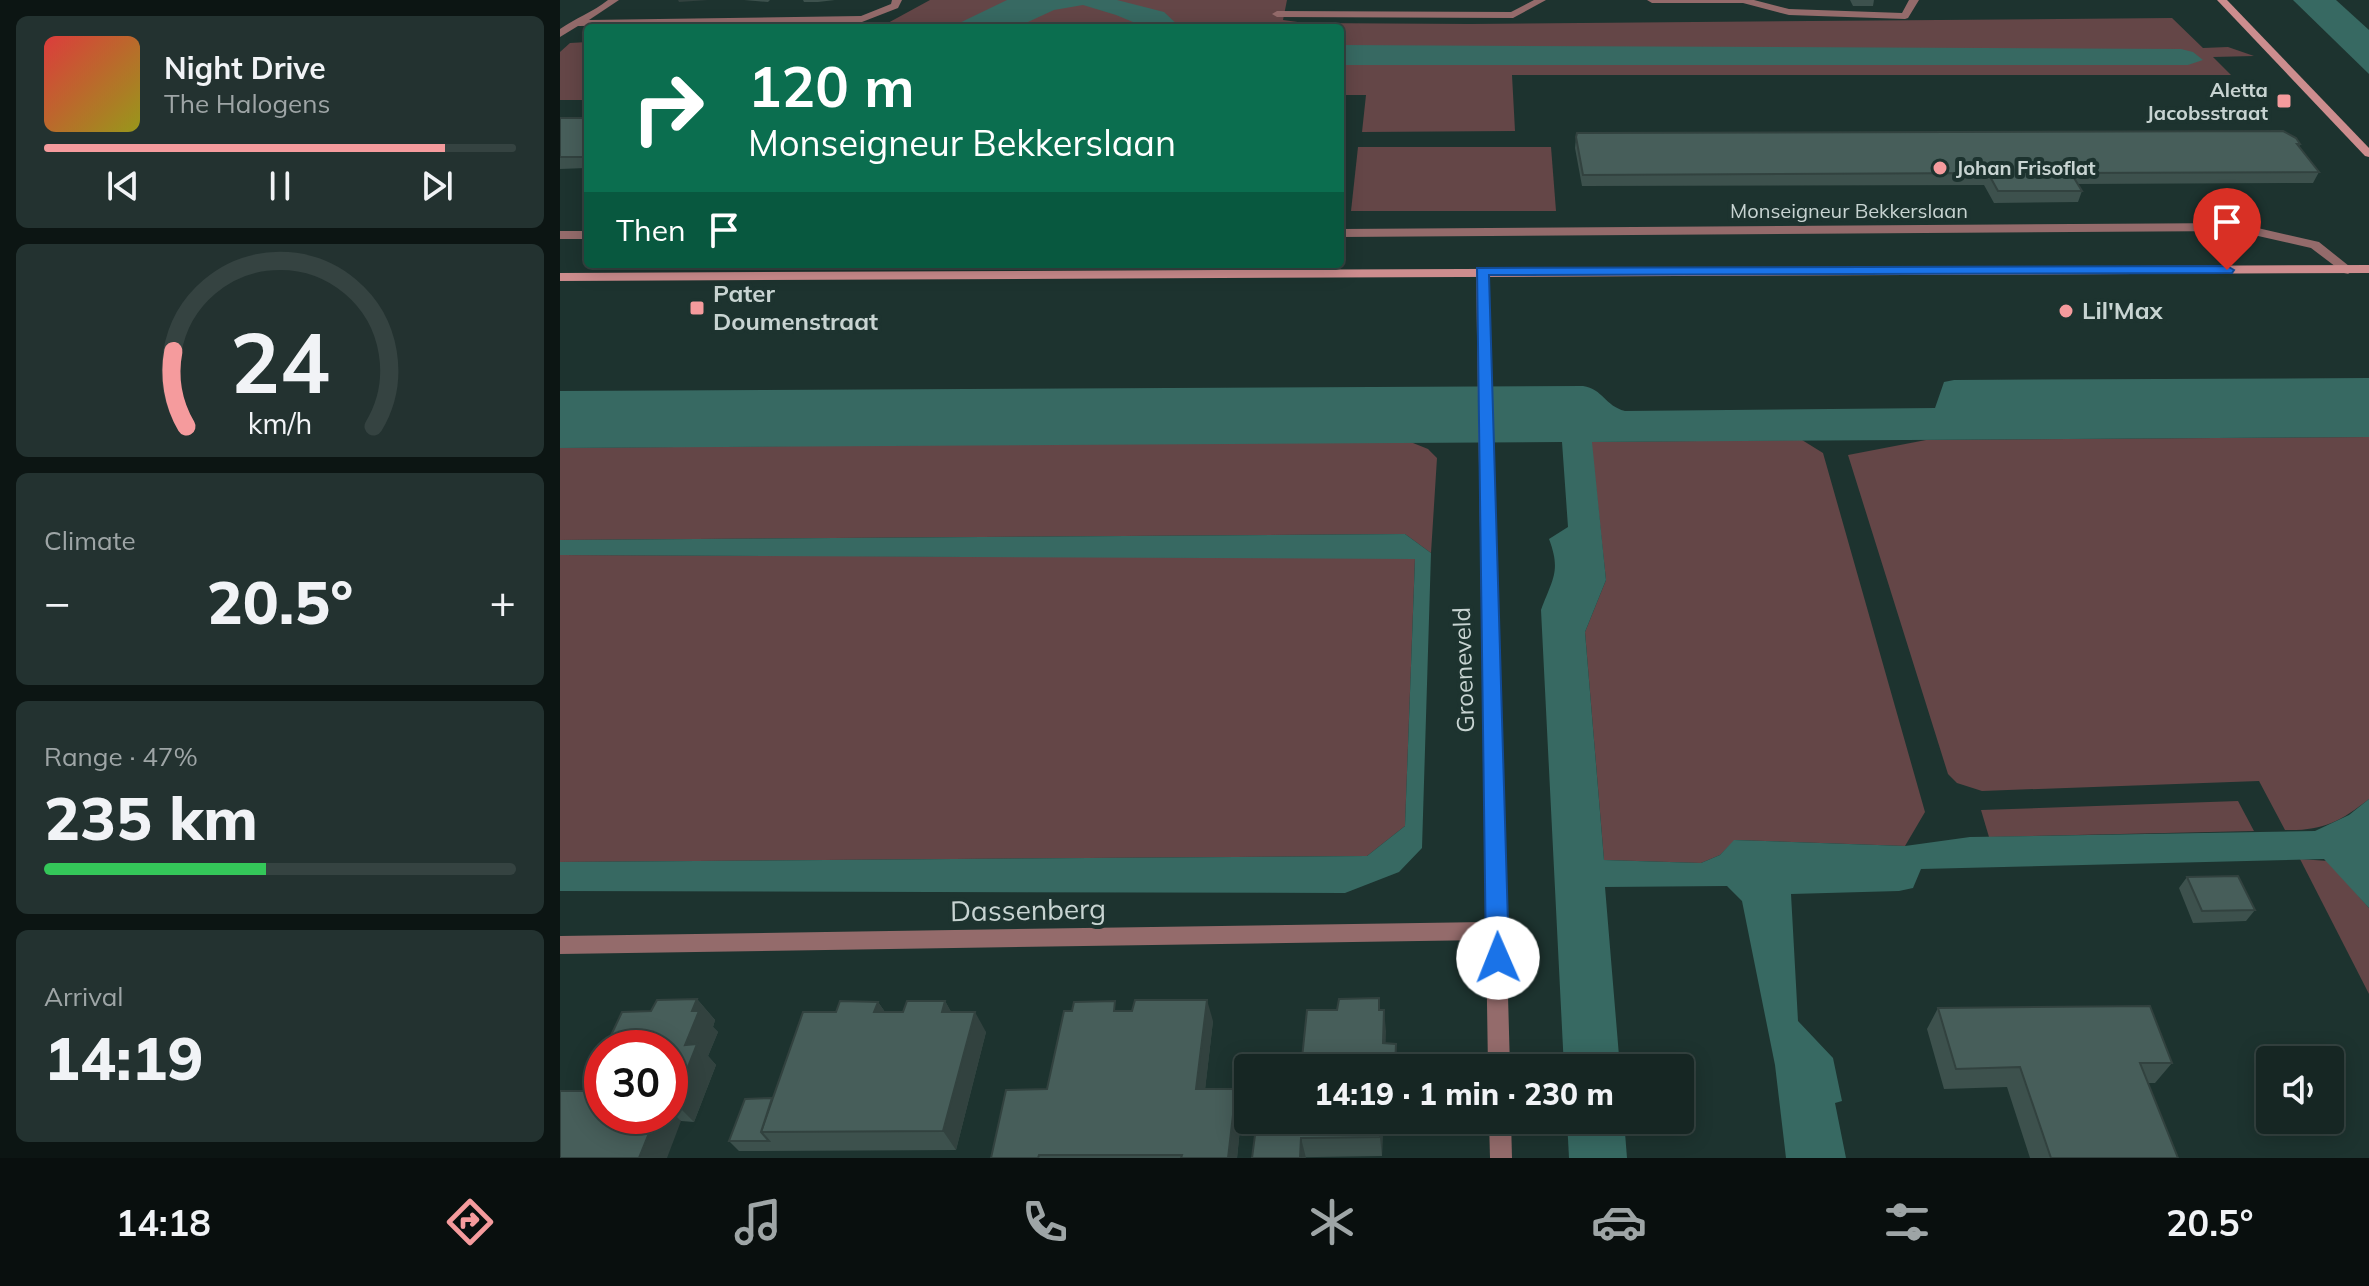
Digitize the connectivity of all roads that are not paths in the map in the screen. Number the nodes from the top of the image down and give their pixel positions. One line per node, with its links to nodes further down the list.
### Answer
1 (614, 0): 8 (street)
2 (897, 0): 8 (street)
3 (1541, 0): 7 (street)
4 (1652, 0): 5 (street)
5 (1914, 0)
6 (2222, 0): 10 (street)
7 (1277, 14)
8 (572, 23): 9 (street)
9 (560, 34)
10 (2369, 154)
11 (1344, 233): 16 (street, Monseigneur Bekkerslaan)
12 (560, 235): 13 (street)
13 (584, 235)
14 (2369, 258): 16 (street)
15 (2369, 269): 16 (street)
16 (2348, 270): 17 (street)
17 (1482, 271): 18 (street); 19 (street, Groeneveld)
18 (560, 277)
19 (1497, 931): 20 (street, Dassenberg); 21 (street, Groeneveld)
20 (560, 945)
21 (1499, 1054)
22 (1500, 1134): 23 (street)
23 (1501, 1158)

